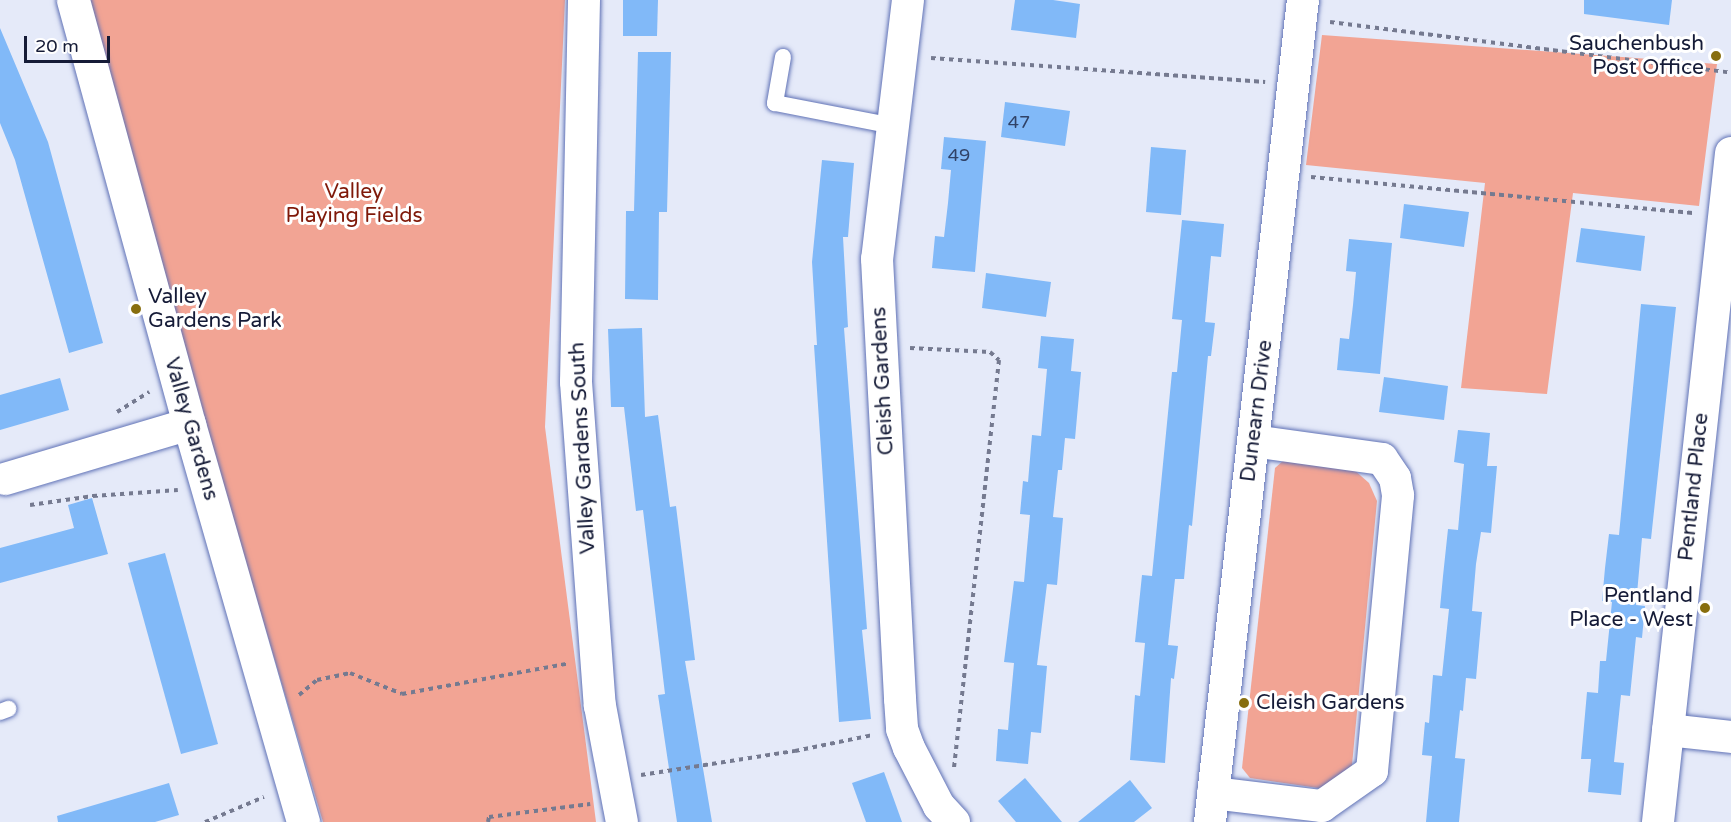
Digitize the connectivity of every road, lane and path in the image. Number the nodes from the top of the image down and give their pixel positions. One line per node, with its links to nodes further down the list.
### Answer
1 (73, 0): 15 (street, Valley Gardens)
2 (584, 0): 20 (street, Valley Gardens South)
3 (908, 0): 5 (street, Cleish Gardens)
4 (1312, 10): 7 (path); 8 (street, Dunearn Drive)
5 (900, 56): 8 (path); 9 (street, Cleish Gardens)
6 (783, 57): 9 (lane)
7 (1731, 73)
8 (1293, 84): 11 (street, Dunearn Drive)
9 (893, 126): 14 (street, Cleish Gardens)
10 (1731, 153): 12 (street, Pentland Place)
11 (1284, 174): 12 (path); 16 (street, Dunearn Drive)
12 (1724, 215): 13 (street, Pentland Place)
13 (1723, 289): 22 (street, Pentland Place)
14 (882, 346): 25 (path); 32 (street, Cleish Gardens)
15 (189, 424): 17 (street); 18 (street, Valley Gardens)
16 (1253, 441): 28 (street, Dunearn Drive); 28 (street)
17 (5, 480)
18 (207, 488): 19 (path); 26 (street, Valley Gardens)
19 (23, 506)
20 (597, 659): 21 (path); 27 (street, Valley Gardens South)
21 (292, 697)
22 (1668, 730): 23 (street); 33 (street, Pentland Place)
23 (1731, 737)
24 (858, 738): 27 (path)
25 (954, 770)
26 (292, 785): 29 (path); 30 (street, Valley Gardens)
27 (618, 801): 31 (path)
28 (1211, 808)
29 (205, 822)
30 (303, 822)
31 (488, 822)
32 (954, 822)
33 (1658, 822)

